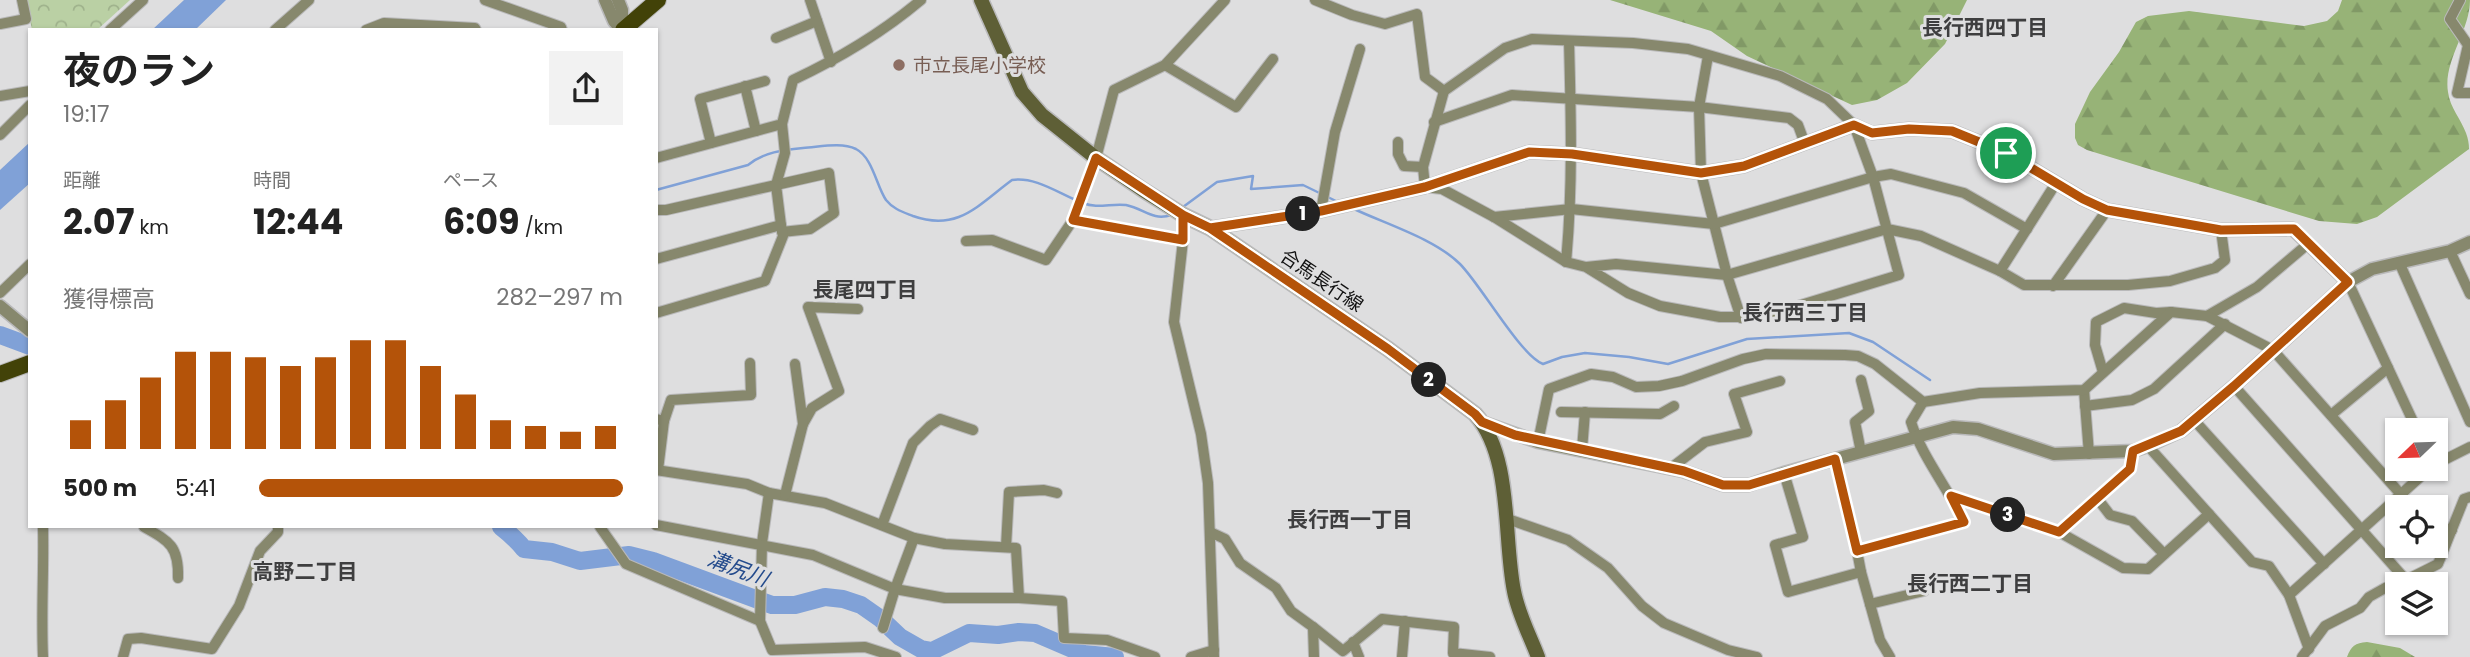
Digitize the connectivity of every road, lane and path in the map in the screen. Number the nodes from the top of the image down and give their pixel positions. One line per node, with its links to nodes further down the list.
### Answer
1 (22, 0): 15 (street)
2 (143, 0): 16 (street)
3 (309, 0): 17 (street)
4 (485, 0): 20 (street)
5 (605, 0): 21 (street)
6 (618, 0): 22 (street)
7 (658, 0): 23 (main road)
8 (810, 0): 14 (street)
9 (921, 0): 30 (street)
10 (1226, 0): 31 (street)
11 (1315, 0): 35 (street)
12 (2460, 0): 26 (street)
13 (983, 1): 51 (main road, 合馬長行線)
14 (817, 21): 24 (street); 30 (street)
15 (0, 24)
16 (112, 28)
17 (277, 28)
18 (371, 28): 19 (street)
19 (475, 28)
20 (561, 28)
21 (620, 28)
22 (622, 28)
23 (624, 28)
24 (776, 38)
25 (1569, 41): 28 (street); 35 (street); 38 (street)
26 (2469, 44): 36 (street)
27 (1360, 49): 61 (street)
28 (1708, 56): 40 (street); 43 (street)
29 (1273, 59): 31 (street)
30 (831, 62): 42 (street)
31 (1165, 65): 51 (street)
32 (765, 81): 33 (street)
33 (745, 86): 44 (street); 47 (street)
34 (28, 91): 37 (street)
35 (1444, 91): 41 (street)
36 (2470, 93)
37 (0, 96)
38 (1571, 98): 40 (street); 41 (street); 49 (street)
39 (28, 107): 45 (street)
40 (1699, 107): 48 (street); 53 (street)
41 (1434, 121): 52 (street)
42 (782, 124): 44 (street); 56 (street)
43 (1854, 125): 48 (street); 54 (street); 55 (street)
44 (756, 131): 47 (street)
45 (0, 135)
46 (1398, 142): 52 (street)
47 (711, 143): 50 (street)
48 (1805, 144): 53 (street)
49 (1572, 154): 53 (street); 57 (street); 58 (street)
50 (658, 157)
51 (1096, 158): 62 (main road, 合馬長行線); 64 (street)
52 (1423, 167): 57 (street)
53 (1701, 173): 65 (street)
54 (1873, 177): 65 (street); 68 (street); 69 (street)
55 (2056, 183): 60 (street); 69 (street)
56 (776, 184): 59 (street); 66 (street); 66 (street)
57 (1425, 187): 61 (street); 63 (street)
58 (1571, 209): 63 (street); 65 (street); 77 (street)
59 (658, 210)
60 (2107, 210): 70 (street); 84 (street)
61 (1321, 211): 67 (street)
62 (1183, 215): 67 (main road, 合馬長行線); 71 (street)
63 (1494, 217): 77 (street)
64 (1073, 220): 71 (street); 72 (street)
65 (1714, 224): 82 (street)
66 (782, 228): 76 (street); 89 (street)
67 (1210, 228): 115 (main road, 合馬長行線)
68 (1886, 229): 81 (street); 82 (street); 92 (street)
69 (2027, 229): 81 (street)
70 (2221, 230): 74 (street); 84 (street)
71 (1183, 240): 153 (street)
72 (966, 241)
73 (2470, 242): 75 (street)
74 (2309, 243): 83 (street); 91 (street)
75 (2450, 251): 78 (street); 86 (street)
76 (658, 259)
77 (1566, 262): 80 (street)
78 (2399, 262): 83 (street); 116 (street)
79 (28, 266): 85 (street)
80 (1586, 267): 82 (street); 92 (street)
81 (2000, 271): 84 (street)
82 (1727, 275): 92 (street)
83 (2348, 282): 95 (street); 99 (street)
84 (2053, 286)
85 (0, 293)
86 (2470, 294)
87 (0, 306): 94 (street)
88 (858, 309): 117 (street)
89 (658, 312)
90 (2171, 312): 91 (street); 100 (street); 100 (street)
91 (2207, 316): 93 (street)
92 (1741, 318)
93 (2225, 324): 95 (street); 108 (street)
94 (28, 329)
95 (2273, 350): 104 (street); 111 (street)
96 (750, 363): 113 (street)
97 (28, 364): 101 (main road)
98 (795, 364): 117 (street)
99 (2388, 368): 111 (street); 112 (street)
100 (2103, 372): 105 (street)
101 (0, 374)
102 (1861, 380): 125 (street)
103 (1780, 381): 130 (street)
104 (2234, 386): 114 (street); 151 (street)
105 (2084, 390): 106 (street); 108 (street)
106 (1923, 402): 119 (street); 120 (street)
107 (1674, 406): 110 (street)
108 (2085, 406): 127 (street)
109 (1561, 412): 110 (street)
110 (1585, 412): 123 (street)
111 (2331, 415): 137 (street)
112 (2411, 418)
113 (660, 420): 126 (street)
114 (2194, 420): 121 (street); 160 (street)
115 (1482, 422): 120 (street); 143 (main road, 合馬長行線)
116 (2470, 422)
117 (803, 424): 136 (street)
118 (974, 430): 145 (street)
119 (1916, 438): 125 (street); 127 (street); 138 (street)
120 (1538, 442): 123 (street)
121 (2148, 446): 124 (street); 142 (street)
122 (2470, 447): 128 (street)
123 (1582, 450): 130 (street)
124 (2133, 451): 127 (street); 140 (street)
125 (1861, 452): 129 (street)
126 (658, 453)
127 (2089, 454)
128 (2448, 458)
129 (1835, 459): 132 (street); 158 (street)
130 (1671, 468): 132 (street)
131 (658, 470): 134 (street)
132 (1784, 473): 161 (street)
133 (2416, 481): 137 (street)
134 (769, 493): 136 (street); 156 (street)
135 (1057, 493): 157 (street)
136 (785, 495): 145 (street)
137 (2400, 495)
138 (1951, 496): 154 (street); 158 (street)
139 (2470, 497): 152 (street)
140 (2097, 498): 154 (street); 159 (street)
141 (2385, 509): 151 (street)
142 (2209, 514): 159 (street); 168 (street)
143 (1505, 518): 187 (main road, 合馬長行線); 188 (street)
144 (658, 525): 156 (street)
145 (882, 525): 155 (street)
146 (43, 528): 178 (street)
147 (146, 528): 164 (street)
148 (278, 528): 179 (street)
149 (601, 528): 171 (street)
150 (2448, 529): 152 (street)
151 (2362, 530): 160 (street); 162 (street)
152 (2452, 530): 163 (street)
153 (1210, 532): 173 (street); 177 (street)
154 (2059, 532): 159 (street)
155 (914, 538): 157 (street); 166 (street)
156 (762, 543): 166 (street); 171 (street)
157 (1006, 547): 169 (street)
158 (1857, 551): 161 (street)
159 (2164, 554)
160 (2325, 564): 168 (street)
161 (1861, 572): 170 (street)
162 (2399, 572)
163 (2422, 572)
164 (178, 578)
165 (2385, 588): 176 (street)
166 (895, 589): 169 (street); 174 (street)
167 (1924, 591): 170 (street)
168 (2289, 595): 176 (street)
169 (1019, 598): 181 (street)
170 (1870, 604): 189 (street)
171 (760, 621): 180 (street)
172 (1405, 621): 175 (street); 185 (street); 186 (street)
173 (1313, 627): 175 (street); 183 (street)
174 (883, 628)
175 (1353, 642): 184 (street)
176 (2305, 653)
177 (1214, 654): 182 (street)
178 (43, 657)
179 (123, 657)
180 (896, 657)
181 (1155, 657)
182 (1191, 657)
183 (1314, 657)
184 (1359, 657)
185 (1402, 657)
186 (1490, 657)
187 (1538, 657)
188 (1757, 657)
189 (1890, 657)

